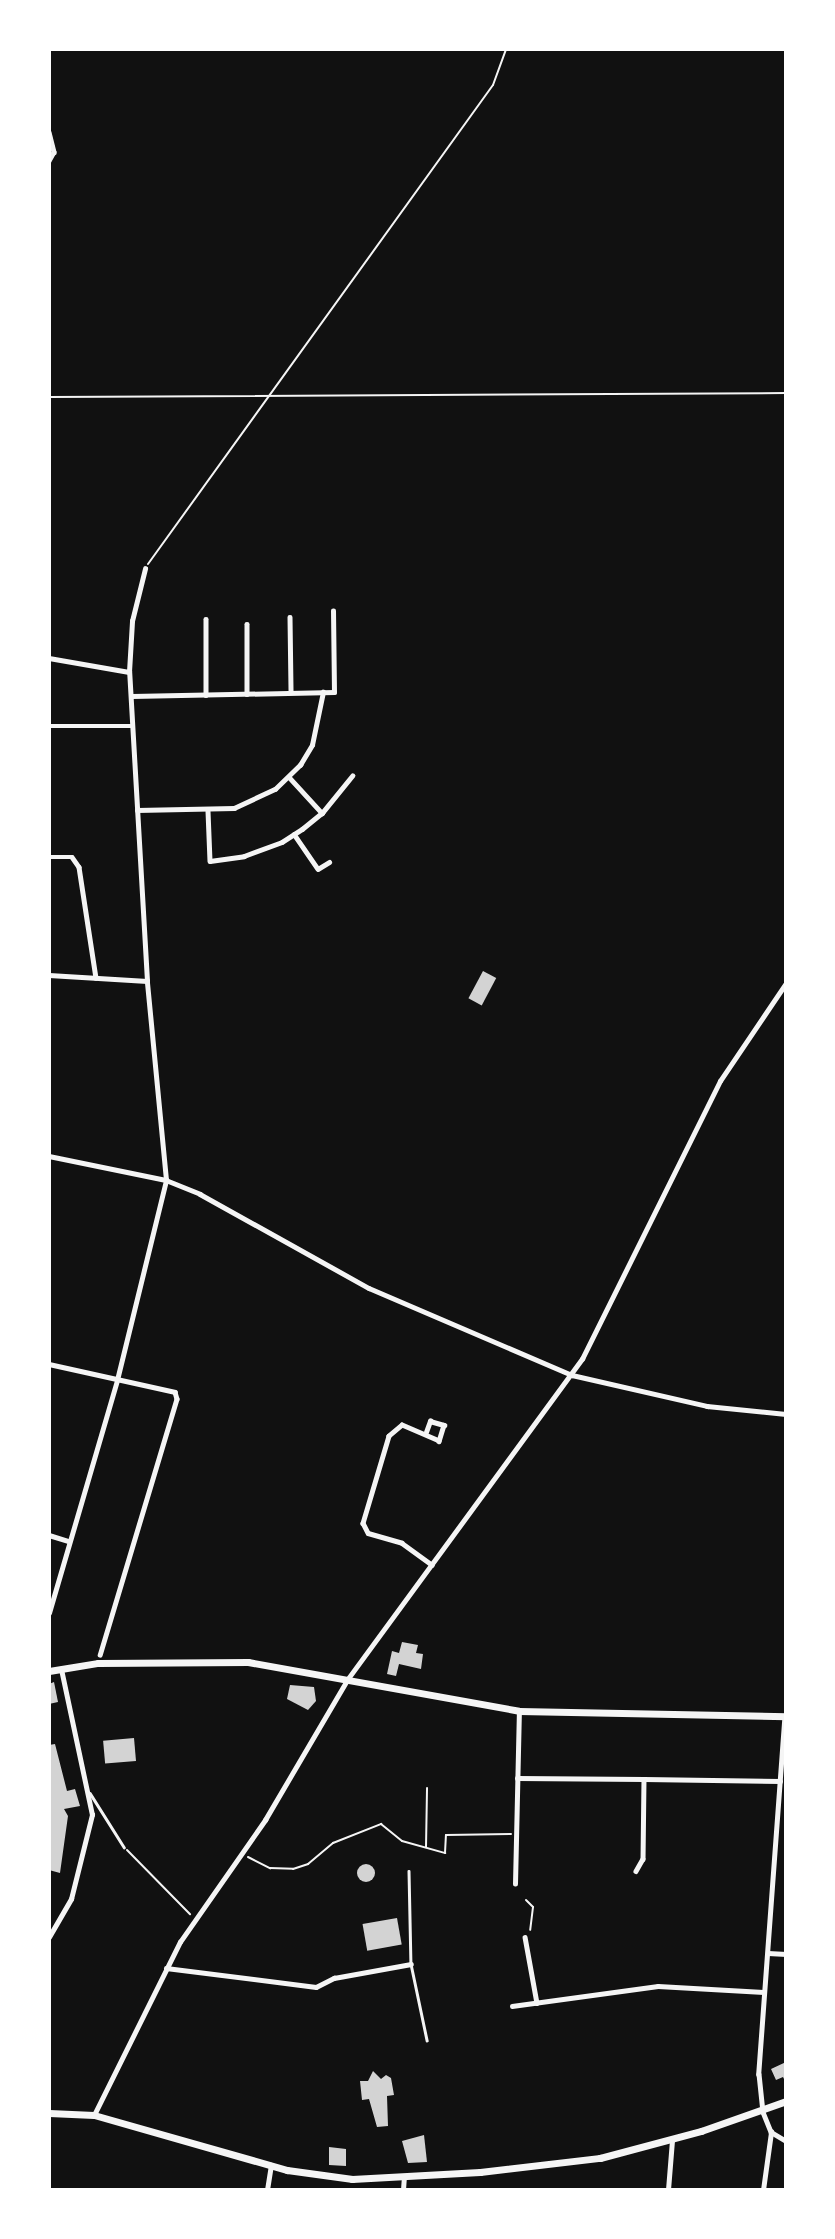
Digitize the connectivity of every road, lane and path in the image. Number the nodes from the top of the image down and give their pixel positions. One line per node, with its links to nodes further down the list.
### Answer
1 (506, 49): 6 (path)
2 (49, 132): 3 (street)
3 (49, 161)
4 (786, 393): 6 (path)
5 (49, 397): 6 (path)
6 (264, 398): 7 (path)
7 (145, 569): 13 (street)
8 (333, 611): 15 (street)
9 (290, 617): 14 (street)
10 (206, 619): 17 (street)
11 (247, 624): 16 (street)
12 (49, 658): 13 (street)
13 (129, 672): 18 (street)
14 (291, 692): 15 (street); 16 (street)
15 (323, 692): 22 (street)
16 (247, 694): 17 (street)
17 (206, 695): 18 (street)
18 (132, 696): 20 (street)
19 (49, 726): 20 (street)
20 (133, 726): 23 (street)
21 (352, 776): 25 (street)
22 (289, 777): 24 (street); 25 (street)
23 (137, 810): 24 (street); 31 (street)
24 (208, 811): 26 (street)
25 (322, 813): 26 (street)
26 (294, 834): 28 (street)
27 (49, 858): 30 (street)
28 (329, 862)
29 (49, 975): 30 (street)
30 (96, 978): 31 (street)
31 (147, 981): 34 (street)
32 (786, 983): 36 (street)
33 (49, 1156): 34 (street)
34 (166, 1180): 36 (street); 37 (street)
35 (49, 1364): 37 (street)
36 (572, 1375): 38 (street); 42 (street)
37 (117, 1380): 41 (street); 44 (street)
38 (786, 1414)
39 (426, 1432): 39 (street); 42 (street)
40 (49, 1535): 41 (street)
41 (69, 1541): 43 (street)
42 (432, 1565): 47 (street)
43 (49, 1613)
44 (100, 1654)
45 (61, 1669): 46 (main road); 47 (main road); 54 (street)
46 (49, 1671)
47 (348, 1680): 48 (main road); 58 (street)
48 (519, 1712): 49 (main road); 50 (street)
49 (786, 1716): 52 (street)
50 (517, 1777): 51 (street); 55 (street)
51 (644, 1779): 52 (street); 60 (street)
52 (780, 1781): 66 (street)
53 (427, 1788): 57 (path)
54 (90, 1793): 56 (lane); 64 (street)
55 (515, 1834): 57 (path); 61 (street)
56 (124, 1847): 63 (path)
57 (426, 1848): 58 (path)
58 (243, 1853): 63 (street)
59 (409, 1871): 68 (lane)
60 (636, 1871)
61 (515, 1884)
62 (526, 1900): 65 (path)
63 (195, 1919): 69 (street)
64 (49, 1937)
65 (525, 1937): 71 (street)
66 (768, 1953): 67 (street); 70 (street)
67 (786, 1954)
68 (411, 1964): 69 (street); 73 (lane)
69 (166, 1968): 77 (street)
70 (764, 1992): 71 (street); 75 (street)
71 (537, 2003): 72 (street)
72 (512, 2006)
73 (426, 2040)
74 (786, 2101): 75 (main road)
75 (763, 2112): 78 (street); 79 (main road)
76 (49, 2113): 77 (main road)
77 (94, 2115): 81 (main road)
78 (771, 2132): 80 (street); 86 (street)
79 (672, 2140): 82 (main road); 85 (street)
80 (786, 2141)
81 (271, 2165): 82 (main road); 83 (street)
82 (404, 2177): 84 (street)
83 (267, 2190)
84 (403, 2190)
85 (668, 2190)
86 (763, 2190)

